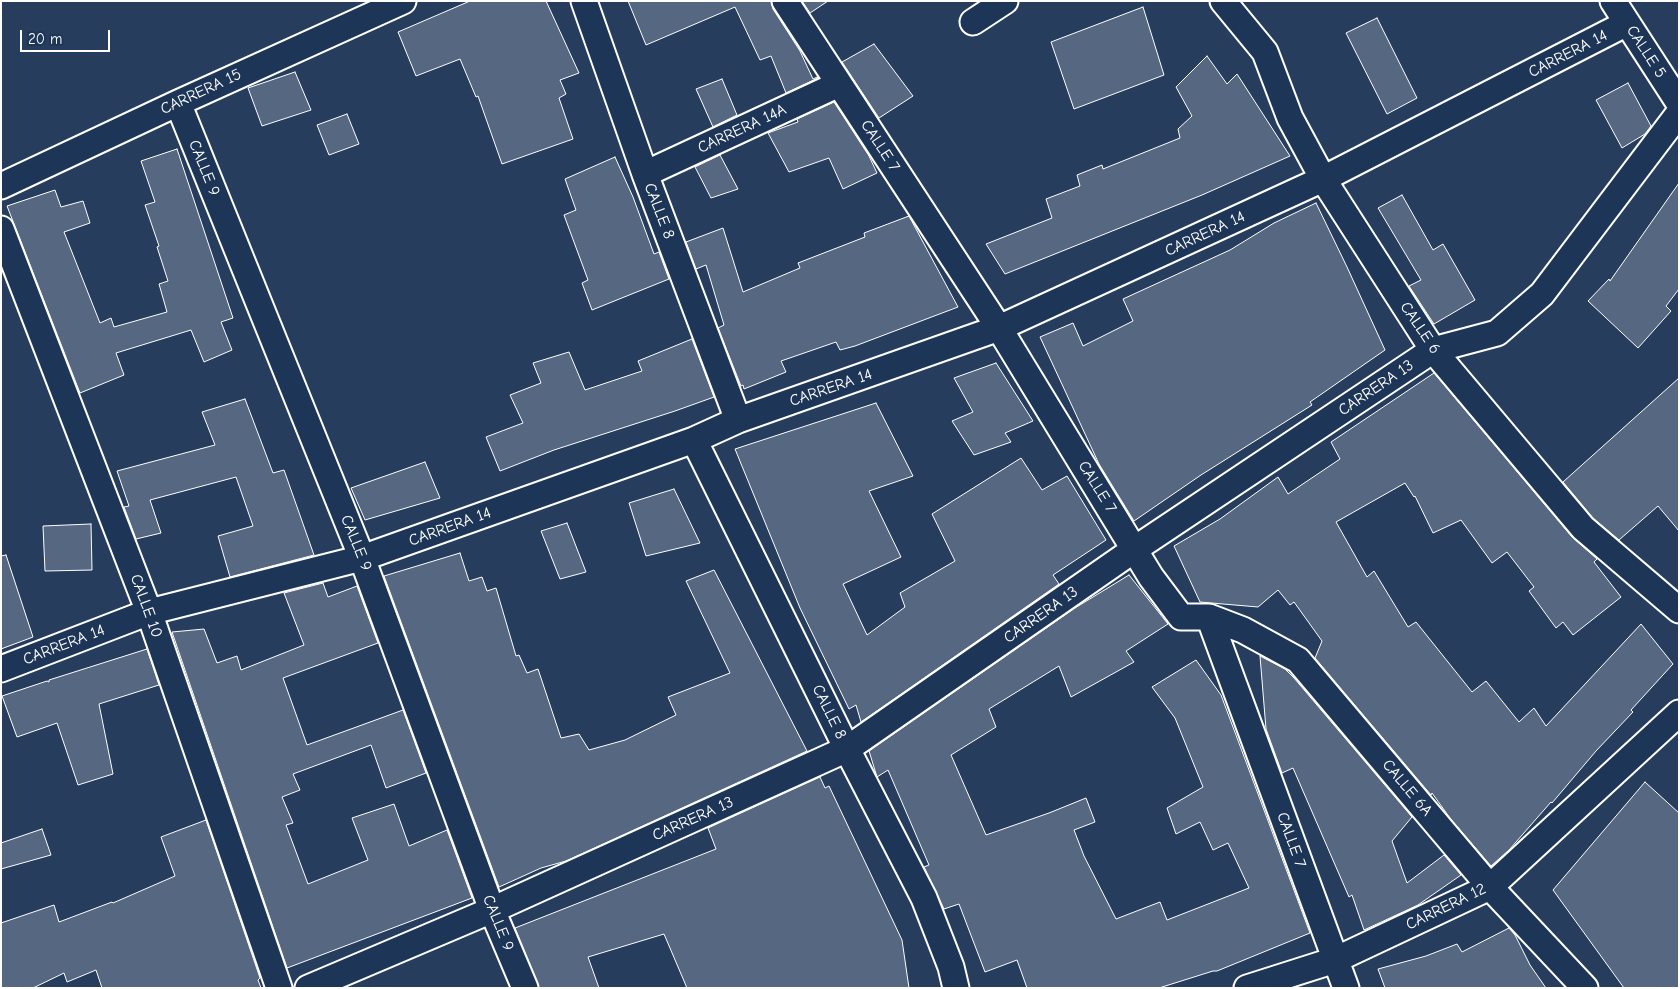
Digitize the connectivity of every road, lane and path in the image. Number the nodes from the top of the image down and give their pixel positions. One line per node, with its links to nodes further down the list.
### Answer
1 (402, 1): 10 (street, CARRERA 15)
2 (584, 1): 13 (street, CALLE 8)
3 (785, 1): 9 (street, CALLE 7)
4 (1005, 1): 7 (street)
5 (1223, 1): 14 (street, CALLE 6)
6 (1613, 1): 8 (street, CALLE 5)
7 (973, 22)
8 (1627, 23): 11 (street, CALLE 5); 14 (street, CARRERA 14)
9 (839, 84): 13 (street, CARRERA 14A); 17 (street, CALLE 7)
10 (178, 103): 15 (street, CARRERA 15); 22 (street, CALLE 9)
11 (1679, 103)
12 (1679, 113): 18 (street, CARRERA 13)
13 (645, 174): 19 (street, CALLE 8)
14 (1324, 179): 17 (street, CARRERA 14); 18 (street, CALLE 6)
15 (1, 186)
16 (1, 229): 24 (street, CALLE 10)
17 (999, 328): 19 (street, CARRERA 14); 21 (street, CALLE 7)
18 (1433, 350): 21 (street, CARRERA 13); 23 (street, CALLE 6)
19 (738, 420): 20 (street, CARRERA 14)
20 (694, 440): 22 (street, CARRERA 14); 28 (street, CALLE 8)
21 (1135, 549): 25 (street, CALLE 7); 28 (street, CARRERA 13)
22 (362, 558): 24 (street, CARRERA 14); 30 (street, CALLE 9)
23 (1679, 610)
24 (149, 612): 26 (street, CARRERA 14); 32 (street, CALLE 10)
25 (1209, 617): 29 (street, CALLE 6A); 31 (street, CALLE 7)
26 (1, 669)
27 (1679, 713): 29 (street, CARRERA 12)
28 (847, 750): 30 (street, CARRERA 13); 35 (street, CALLE 8)
29 (1490, 887): 31 (street, CARRERA 12); 38 (street, CALLE 6A)
30 (492, 910): 33 (street, CARRERA 13); 34 (street, CALLE 9)
31 (1335, 960): 36 (street, CARRERA 12); 37 (street, CALLE 7)
32 (279, 988)
33 (308, 988)
34 (525, 988)
35 (956, 988)
36 (1247, 988)
37 (1346, 988)
38 (1585, 988)

